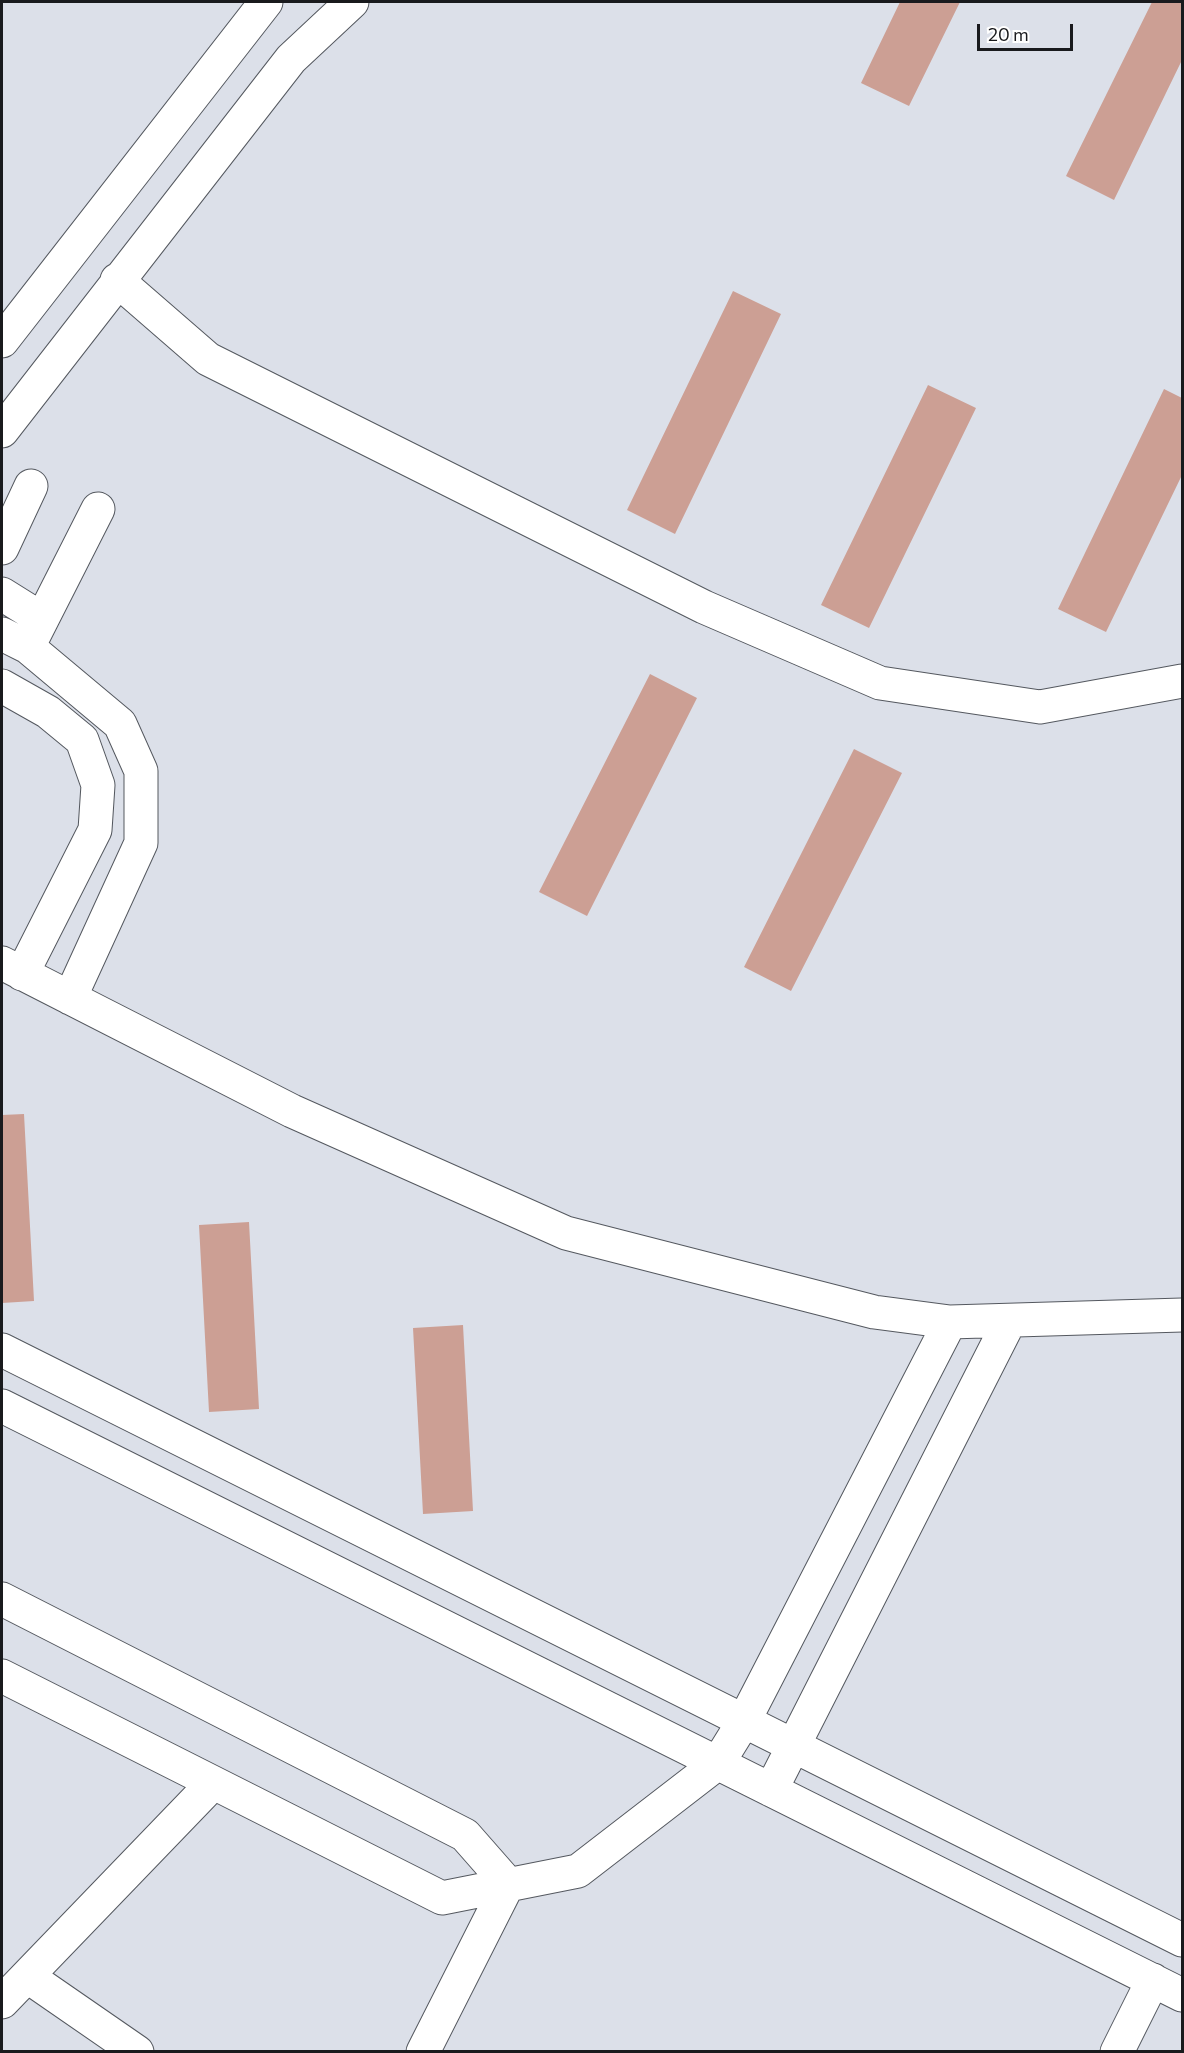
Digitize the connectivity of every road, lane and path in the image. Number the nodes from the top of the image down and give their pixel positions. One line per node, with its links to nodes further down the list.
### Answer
1 (266, 2): 4 (street)
2 (352, 2): 3 (street)
3 (117, 280): 5 (street); 11 (street)
4 (2, 341)
5 (2, 430)
6 (31, 486): 8 (street)
7 (98, 509): 10 (street)
8 (2, 548)
9 (2, 594): 10 (street)
10 (24, 633): 14 (street)
11 (1182, 681)
12 (2, 686): 13 (street)
13 (12, 969): 14 (street)
14 (70, 998): 16 (street)
15 (1182, 1315): 17 (street)
16 (950, 1322): 17 (street); 22 (street)
17 (1009, 1322): 23 (street)
18 (2, 1350): 22 (street)
19 (2, 1406): 24 (street)
20 (2, 1599): 27 (street)
21 (2, 1676): 25 (street)
22 (744, 1720): 23 (street); 24 (street)
23 (795, 1746): 26 (street); 28 (street)
24 (718, 1763): 26 (street); 27 (street)
25 (213, 1783): 27 (street); 29 (street)
26 (771, 1790): 30 (street)
27 (508, 1884): 34 (street)
28 (1182, 1940)
29 (27, 1976): 32 (street); 33 (street)
30 (1153, 1980): 31 (street); 35 (street)
31 (1182, 1995)
32 (2, 2002)
33 (137, 2052)
34 (423, 2052)
35 (1117, 2052)

